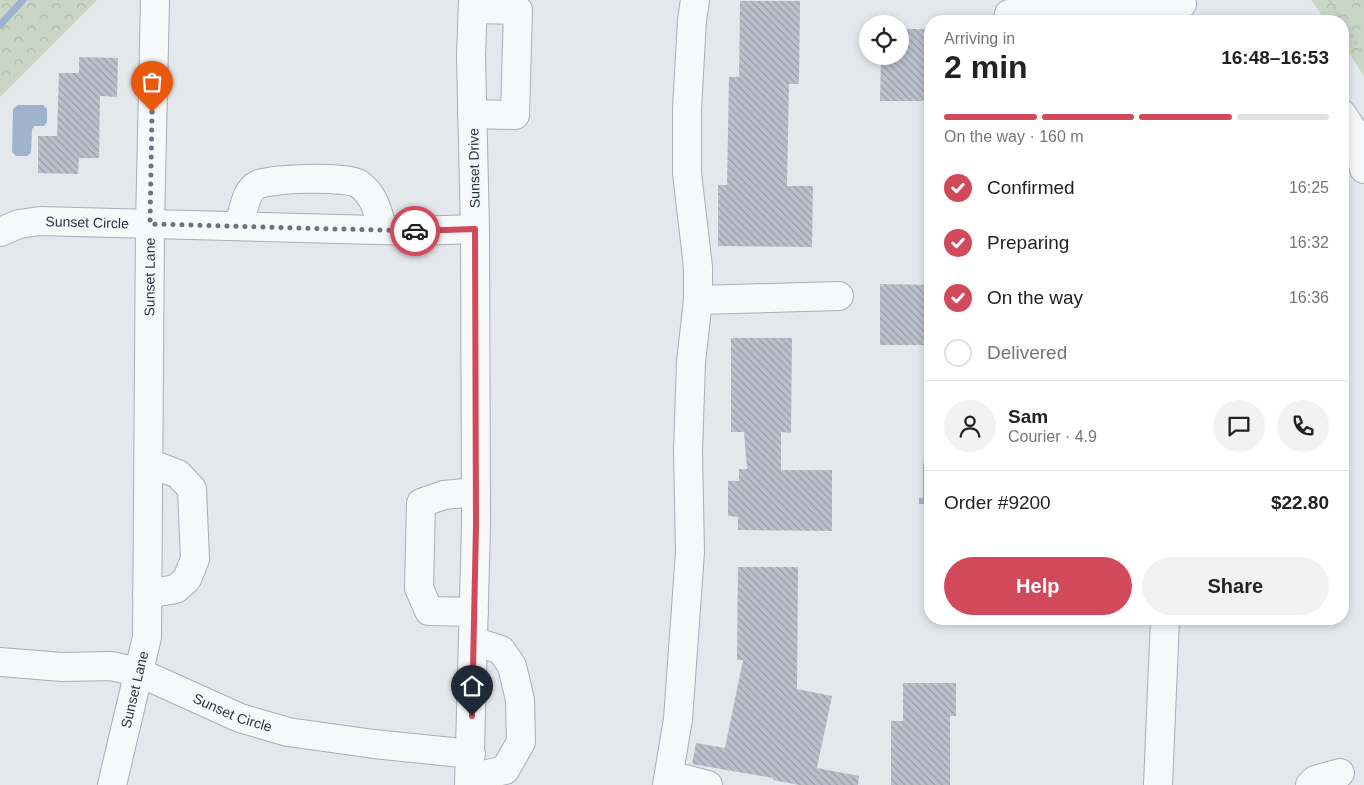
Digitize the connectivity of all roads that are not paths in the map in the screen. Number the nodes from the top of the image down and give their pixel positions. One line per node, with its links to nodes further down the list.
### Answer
1 (155, 0): 9 (street, Sunset Lane)
2 (695, 0): 15 (street)
3 (473, 5): 6 (street, Sunset Drive); 6 (street)
4 (1182, 9): 5 (street)
5 (1009, 15)
6 (472, 114): 11 (street, Sunset Drive)
7 (1349, 124): 8 (street)
8 (1364, 169)
9 (150, 224): 10 (street, Sunset Circle); 13 (street, Sunset Circle); 16 (street, Sunset Lane)
10 (239, 226): 12 (street, Sunset Circle); 12 (street)
11 (475, 229): 12 (street, Sunset Circle); 17 (street, Sunset Drive)
12 (383, 230)
13 (0, 232)
14 (839, 296): 15 (street)
15 (698, 300): 26 (street)
16 (149, 463): 18 (street, Sunset Lane); 18 (street)
17 (476, 492): 19 (street, Sunset Drive); 19 (street)
18 (147, 594): 23 (street, Sunset Lane)
19 (474, 612): 21 (street, Sunset Drive)
20 (1165, 625): 29 (street)
21 (473, 641): 24 (street, Sunset Drive); 24 (street, Sunset Circle)
22 (0, 662): 23 (street, Sunset Circle)
23 (138, 672): 24 (street, Sunset Circle); 27 (street, Sunset Lane)
24 (470, 772)
25 (1340, 774): 30 (street)
26 (668, 780): 28 (street)
27 (112, 785)
28 (708, 785)
29 (1158, 785)
30 (1310, 785)

